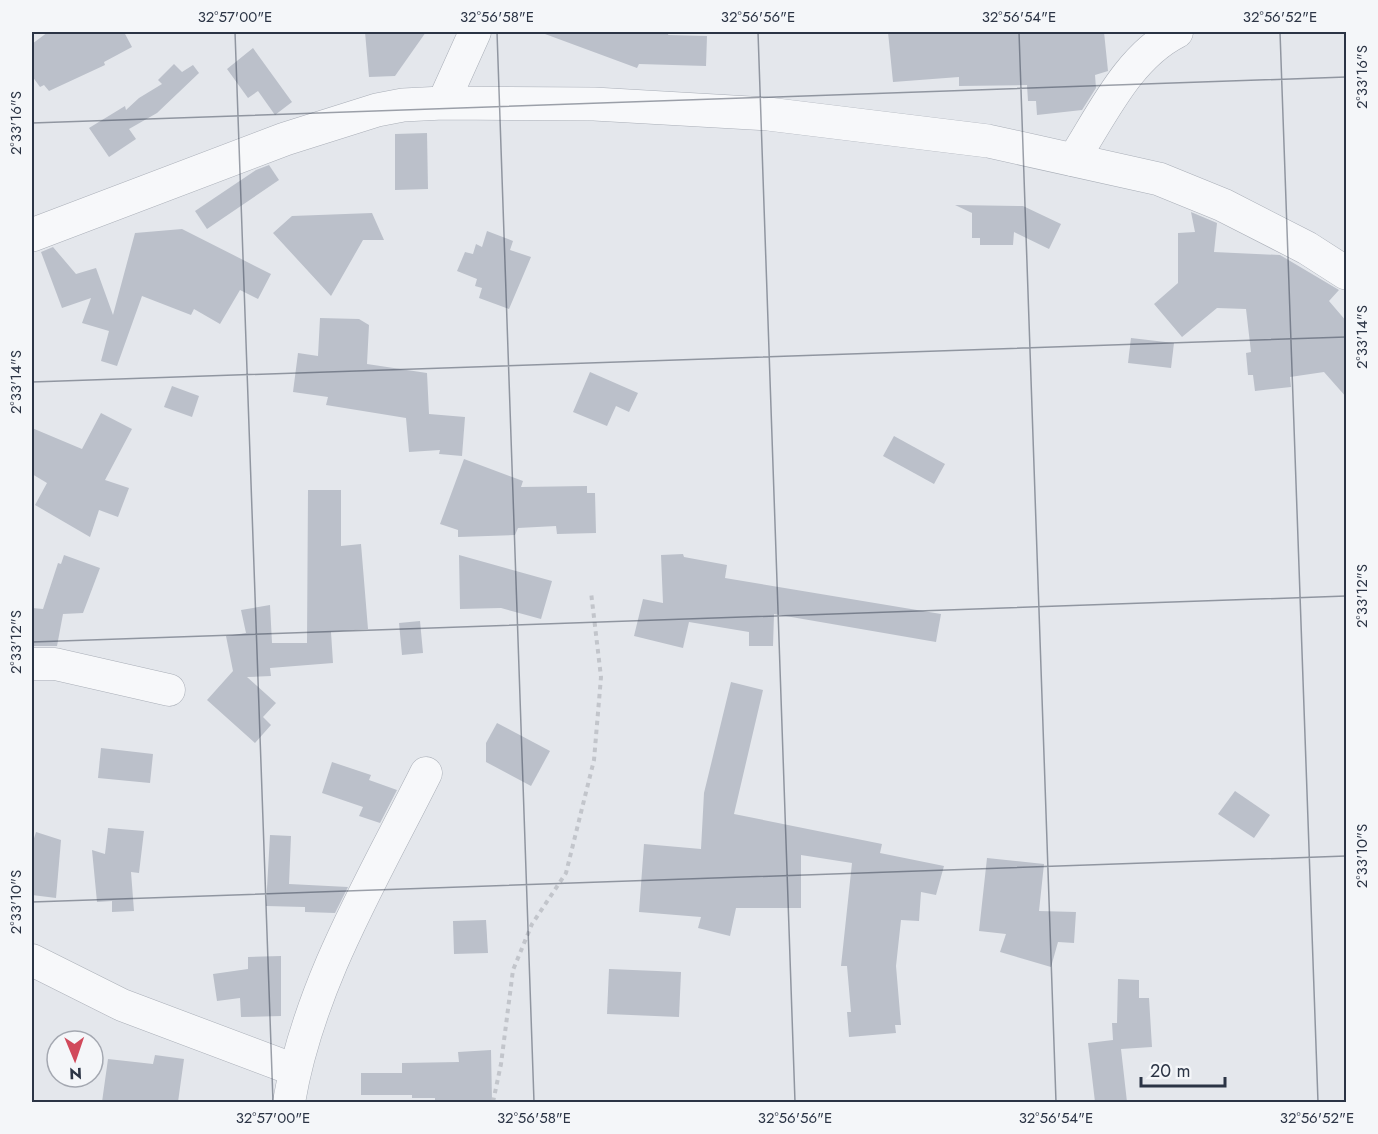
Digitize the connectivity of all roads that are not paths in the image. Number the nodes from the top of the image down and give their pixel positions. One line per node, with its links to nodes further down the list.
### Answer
1 (476, 32): 3 (street)
2 (1177, 32): 4 (street)
3 (443, 103): 4 (street); 5 (street)
4 (1073, 160): 6 (street)
5 (32, 235)
6 (1347, 273)
7 (32, 664): 8 (street)
8 (169, 690)
9 (426, 773): 11 (street)
10 (32, 960): 11 (street)
11 (295, 1070): 12 (street)
12 (289, 1102)

